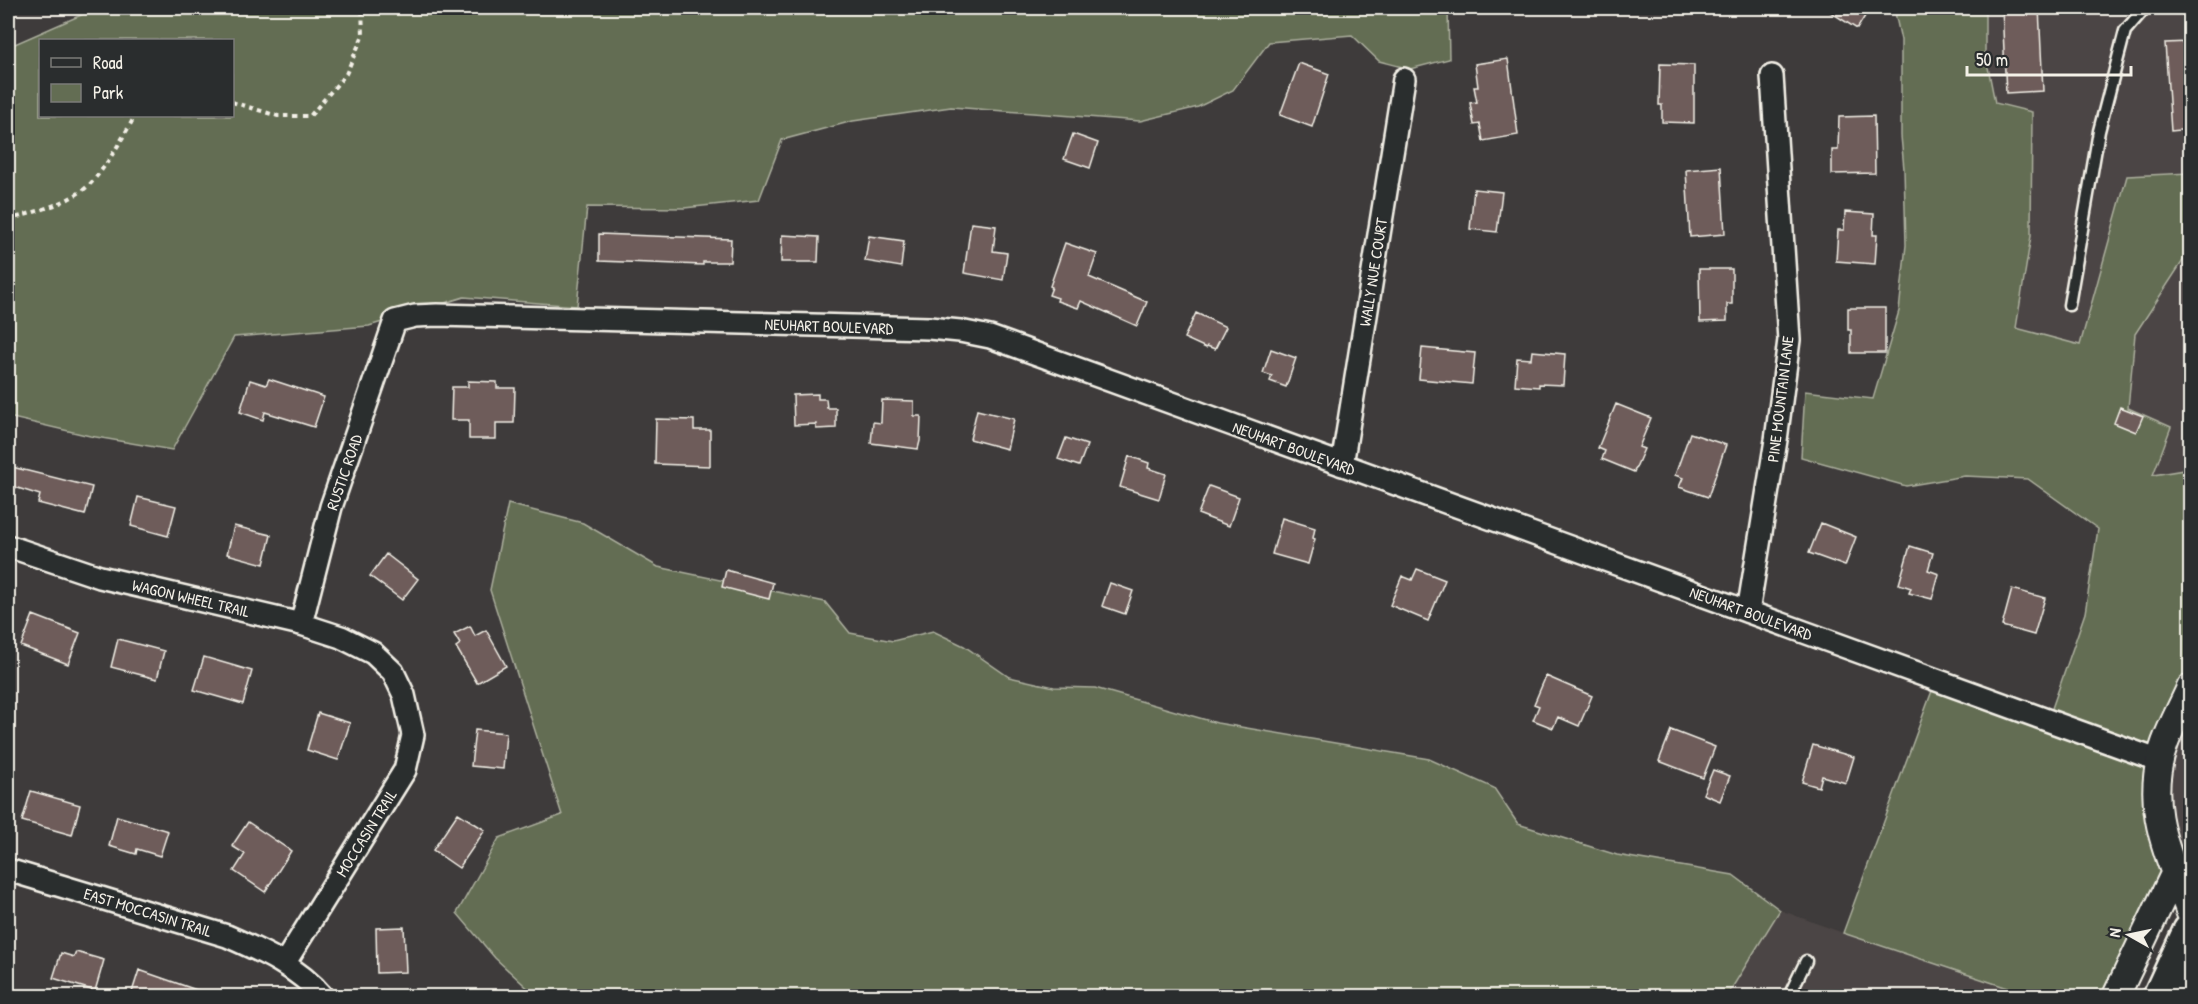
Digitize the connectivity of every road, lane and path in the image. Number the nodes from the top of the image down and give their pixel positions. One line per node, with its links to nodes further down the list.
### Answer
1 (362, 8): 5 (path)
2 (2145, 8): 8 (lane)
3 (1772, 76): 12 (street, PINE MOUNTAIN LANE)
4 (1404, 79): 10 (street, WALLY NUE COURT)
5 (234, 103)
6 (134, 117): 7 (path)
7 (8, 220)
8 (2068, 305)
9 (395, 321): 10 (street, NEUHART BOULEVARD); 13 (street, RUSTIC ROAD)
10 (1342, 465): 12 (street, NEUHART BOULEVARD)
11 (8, 546): 13 (street, WAGON WHEEL TRAIL)
12 (1748, 612): 16 (street, NEUHART BOULEVARD)
13 (301, 624): 14 (street, WAGON WHEEL TRAIL)
14 (373, 653): 22 (street, MOCCASIN TRAIL)
15 (2190, 688): 16 (street)
16 (2160, 761): 18 (street)
17 (8, 870): 22 (street, EAST MOCCASIN TRAIL)
18 (2175, 872): 19 (street); 25 (street)
19 (2190, 913)
20 (2190, 931): 26 (highway)
21 (1806, 961): 24 (lane)
22 (284, 964): 23 (street)
23 (322, 996)
24 (1789, 996)
25 (2116, 996)
26 (2160, 996)

